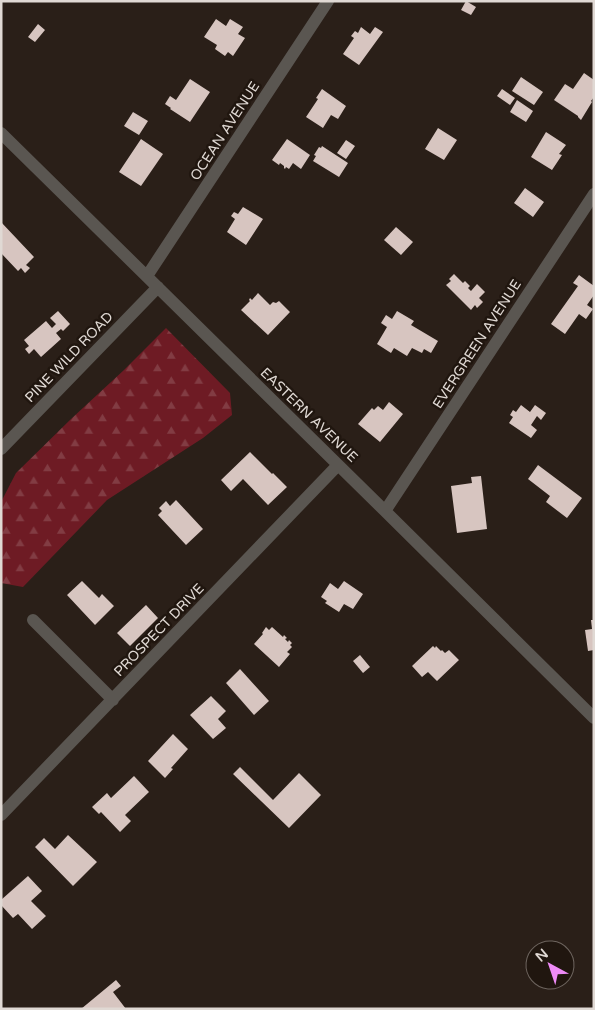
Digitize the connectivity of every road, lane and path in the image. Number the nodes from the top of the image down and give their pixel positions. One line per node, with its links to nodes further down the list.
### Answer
1 (328, 1): 4 (street, OCEAN AVENUE)
2 (1, 133): 4 (street, EASTERN AVENUE)
3 (594, 194): 8 (street, EVERGREEN AVENUE)
4 (147, 276): 5 (street, EASTERN AVENUE)
5 (158, 287): 6 (street, PINE WILD ROAD); 7 (street, EASTERN AVENUE)
6 (1, 448)
7 (338, 465): 8 (street, EASTERN AVENUE); 10 (street, PROSPECT DRIVE)
8 (385, 511): 11 (street, EASTERN AVENUE)
9 (33, 620): 10 (street)
10 (113, 700): 12 (street, PROSPECT DRIVE)
11 (594, 718)
12 (1, 815)

